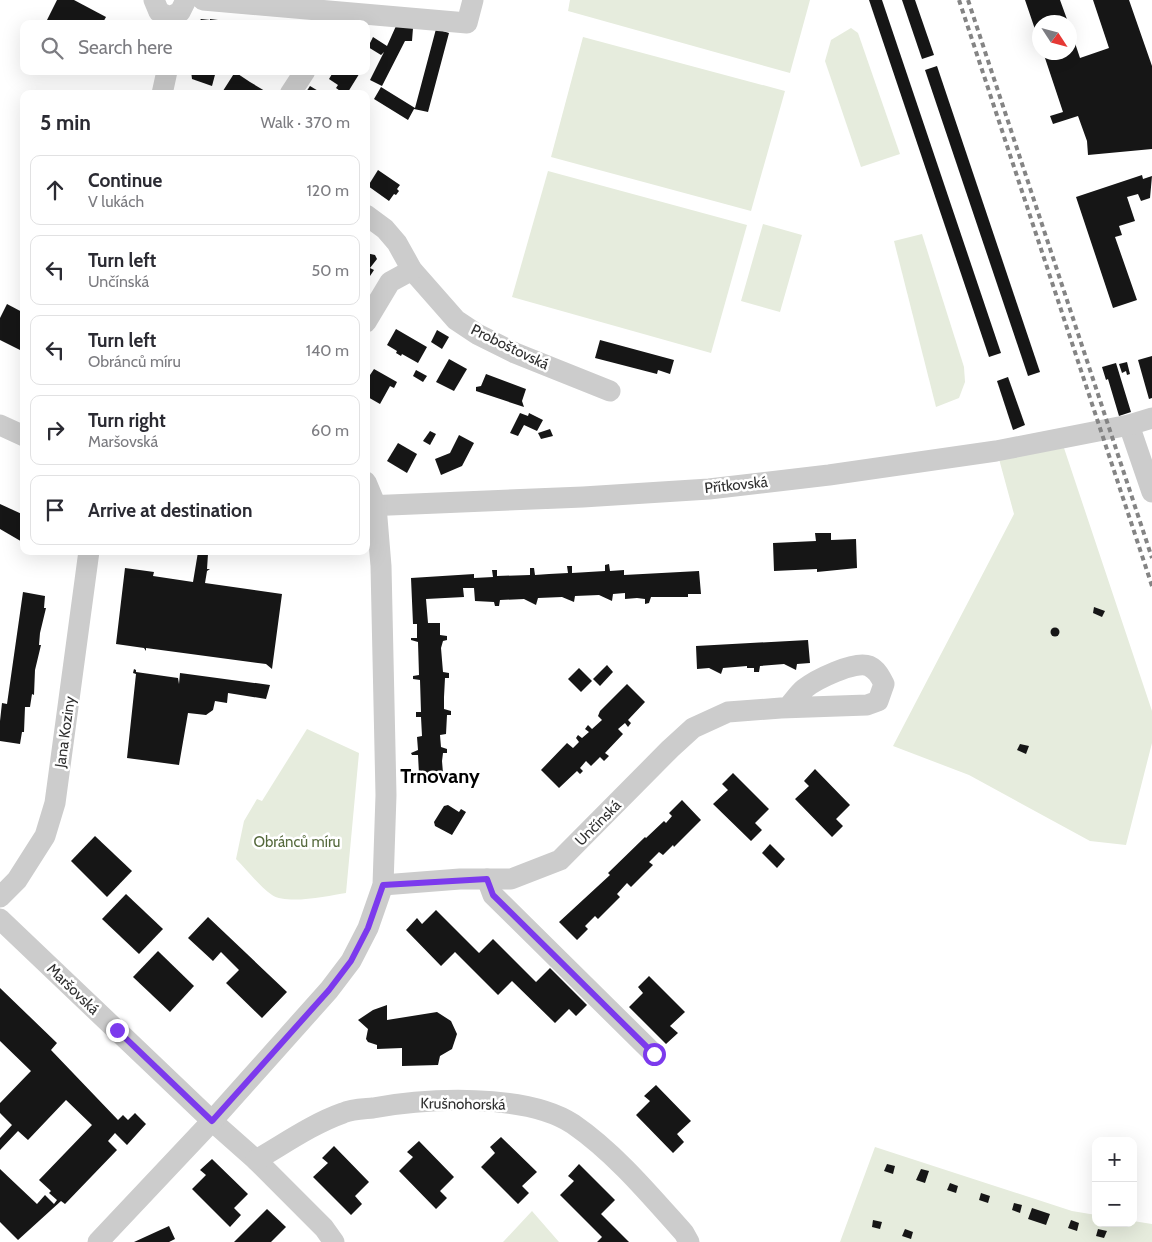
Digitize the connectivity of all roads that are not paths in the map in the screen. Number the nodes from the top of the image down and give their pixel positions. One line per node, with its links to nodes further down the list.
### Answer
1 (154, 0): 6 (street)
2 (186, 0): 6 (street)
3 (203, 0): 5 (street)
4 (473, 0): 5 (street)
5 (334, 11)
6 (170, 20)
7 (165, 75): 9 (street)
8 (302, 75): 10 (street)
9 (163, 90)
10 (293, 90)
11 (370, 218): 12 (street, Proboštovská)
12 (412, 270): 13 (street); 14 (street, Proboštovská)
13 (370, 315)
14 (610, 391)
15 (1152, 418): 17 (street)
16 (0, 425): 18 (street)
17 (1129, 425): 19 (street); 20 (street, Přítkovská)
18 (20, 434)
19 (1152, 492)
20 (371, 506): 24 (street)
21 (88, 555): 25 (street, Jana Koziny)
22 (788, 707): 23 (street, Unčínská)
23 (487, 879): 24 (street, Unčínská); 27 (street)
24 (383, 885): 28 (street)
25 (0, 897)
26 (0, 919): 28 (street, Maršovská)
27 (654, 1054)
28 (212, 1121): 29 (street); 30 (street)
29 (256, 1160): 31 (street); 32 (street, Krušnohorská)
30 (98, 1242)
31 (334, 1242)
32 (689, 1242)

